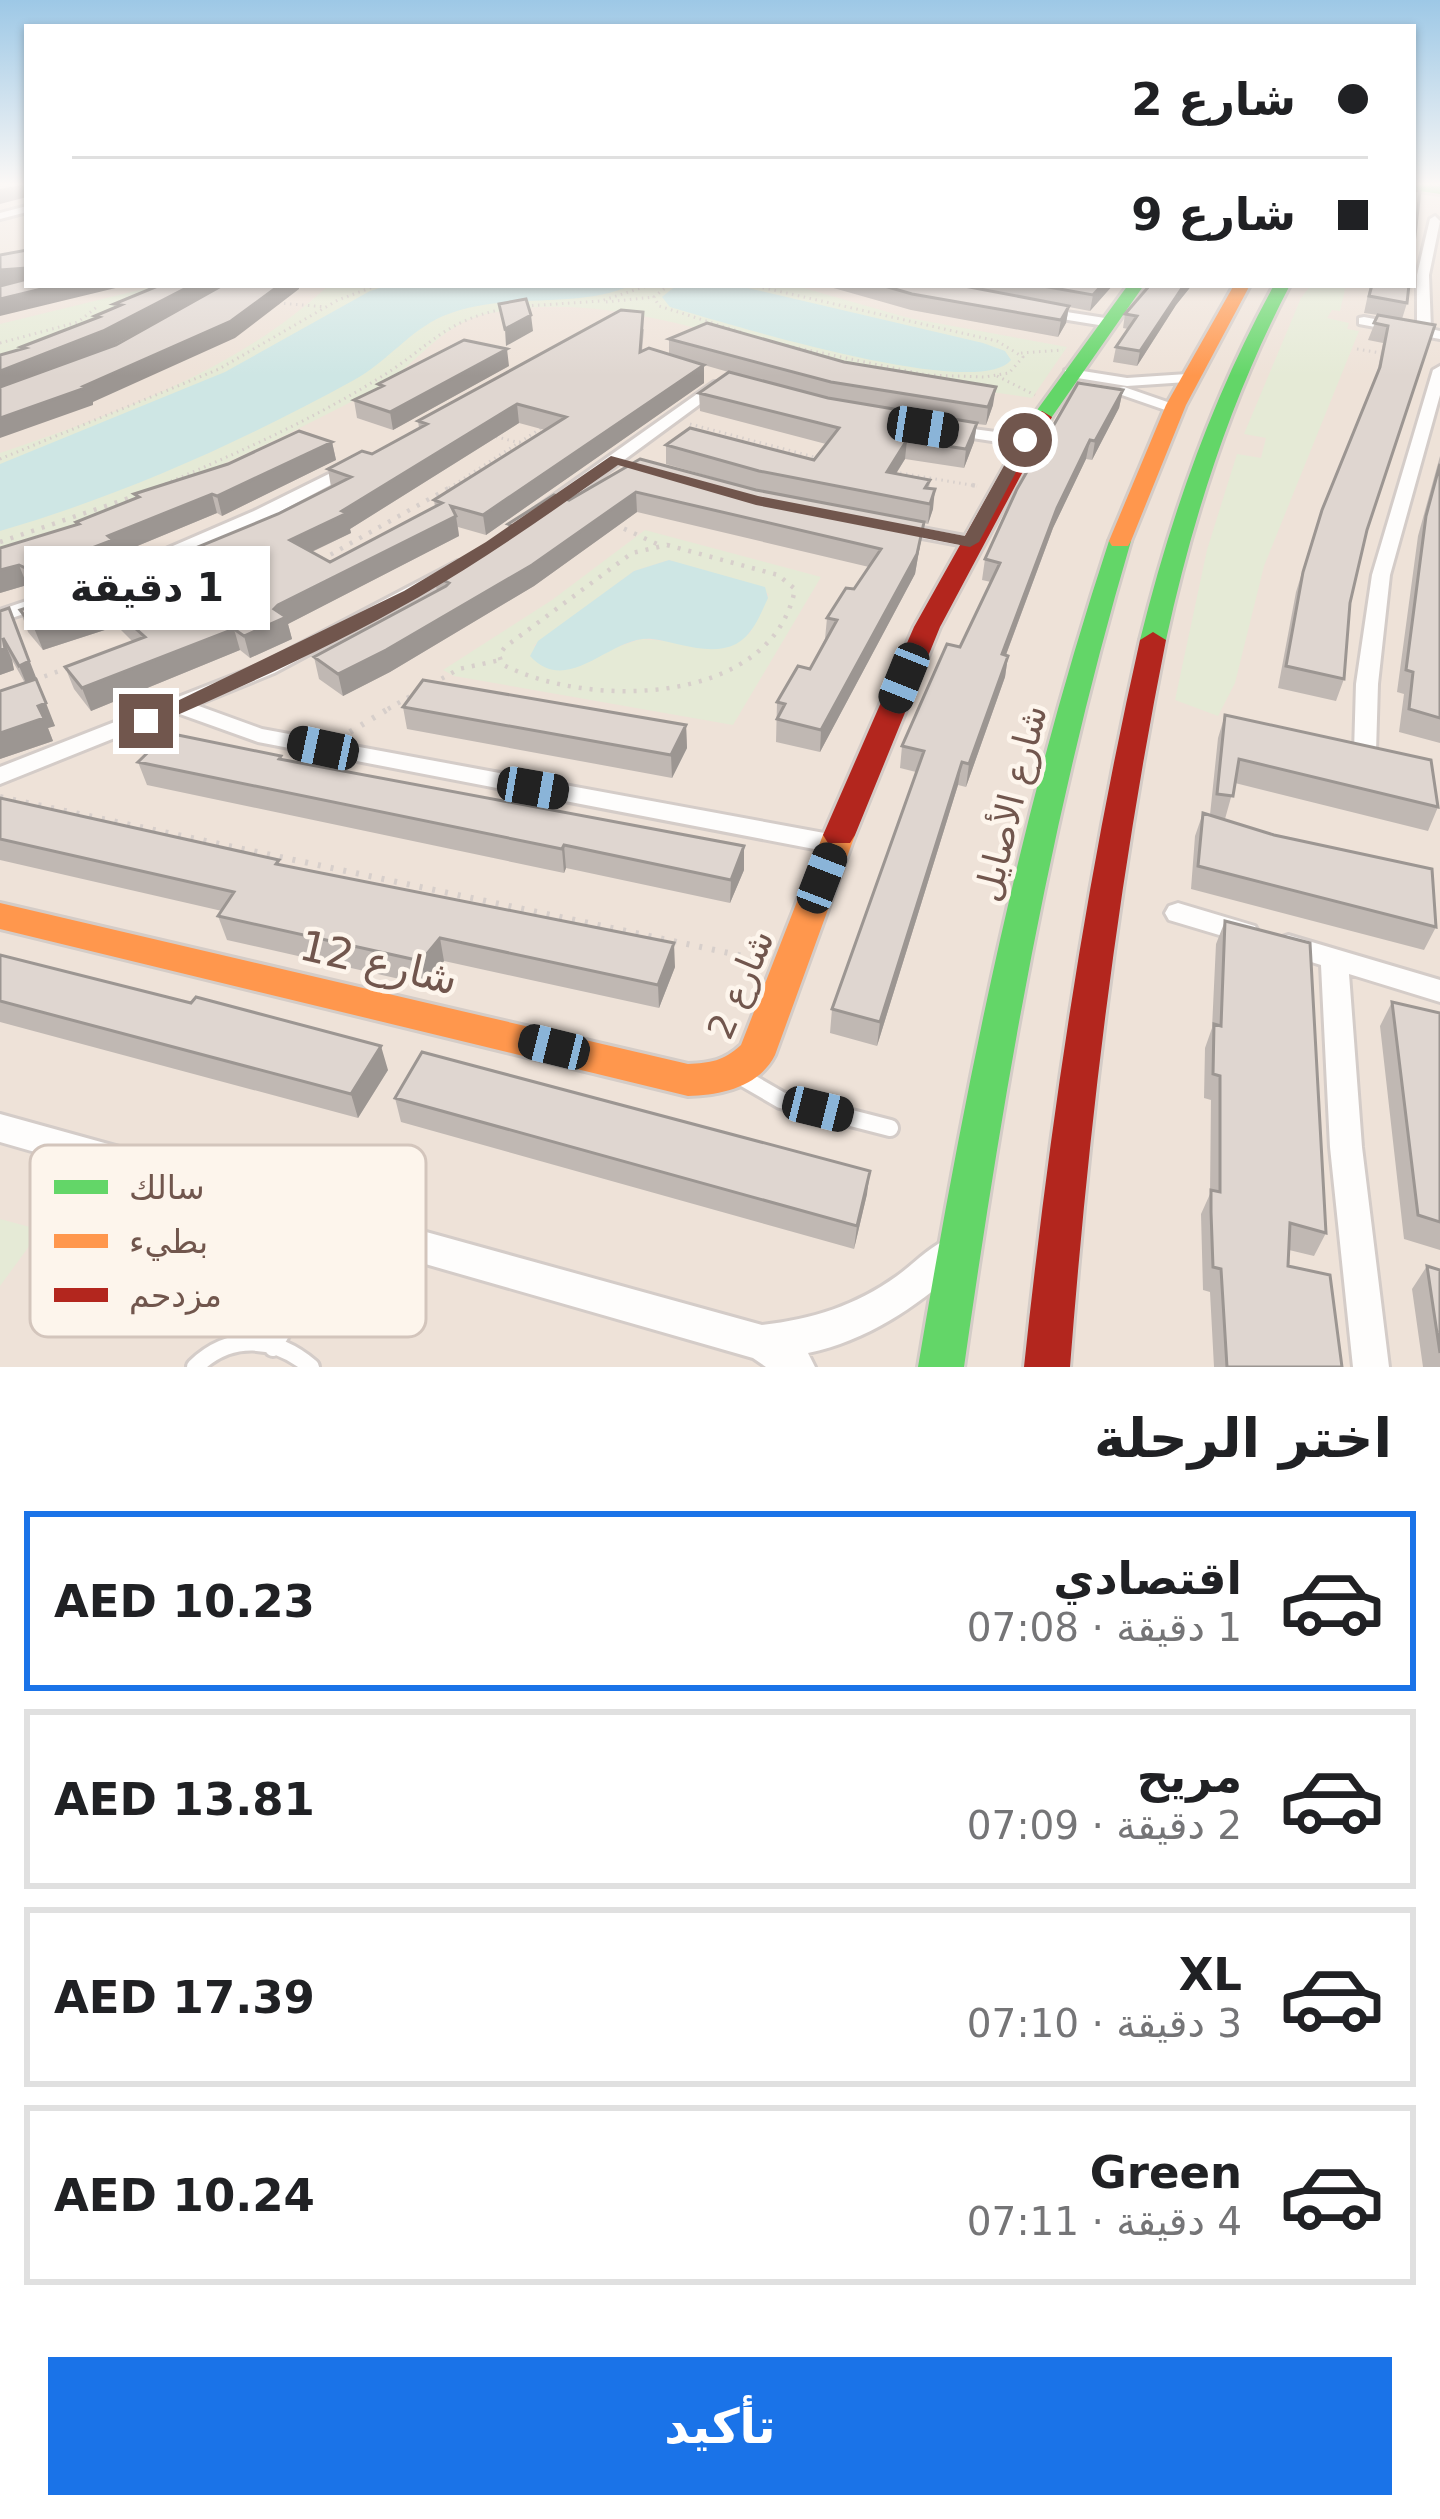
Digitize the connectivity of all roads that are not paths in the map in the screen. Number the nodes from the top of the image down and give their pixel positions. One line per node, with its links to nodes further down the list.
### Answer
1 (1433, 261): 8 (street)
2 (1134, 288): 7 (main road, شارع 2)
3 (1240, 288): 13 (main road, شارع الأصايل)
4 (1280, 288): 45 (main road)
5 (1024, 309): 7 (street)
6 (1364, 321): 8 (street)
7 (1106, 322): 12 (main road, شارع 2)
8 (1424, 332): 9 (street)
9 (1440, 335)
10 (1440, 370): 25 (street)
11 (702, 375): 19 (street)
12 (1069, 375): 14 (street); 17 (main road, شارع 2)
13 (1187, 378): 14 (street); 15 (main road, شارع الأصايل)
14 (1137, 387): 15 (street)
15 (1174, 409): 36 (main road, شارع الأصايل)
16 (934, 428): 17 (street)
17 (1025, 440): 21 (main road, شارع 2)
18 (372, 456): 23 (street)
19 (526, 523)
20 (878, 525): 21 (street)
21 (970, 542): 27 (main road, شارع 2)
22 (472, 558): 24 (street)
23 (0, 616)
24 (181, 707): 26 (street); 27 (street)
25 (1364, 752)
26 (0, 776)
27 (835, 844): 32 (main road, شارع 2)
28 (1178, 913): 30 (street)
29 (0, 916): 32 (main road, شارع 12)
30 (1334, 958): 31 (street); 46 (street)
31 (1440, 991)
32 (738, 1072): 34 (lane)
33 (0, 1128): 35 (street)
34 (890, 1128)
35 (61, 1145)
36 (960, 1246): 39 (street); 44 (main road, شارع الأصايل)
37 (426, 1247): 39 (street)
38 (279, 1337): 40 (lane)
39 (762, 1343): 43 (street)
40 (273, 1348): 41 (lane); 42 (lane)
41 (195, 1367)
42 (311, 1367)
43 (797, 1367)
44 (941, 1367)
45 (1047, 1367)
46 (1371, 1367)

